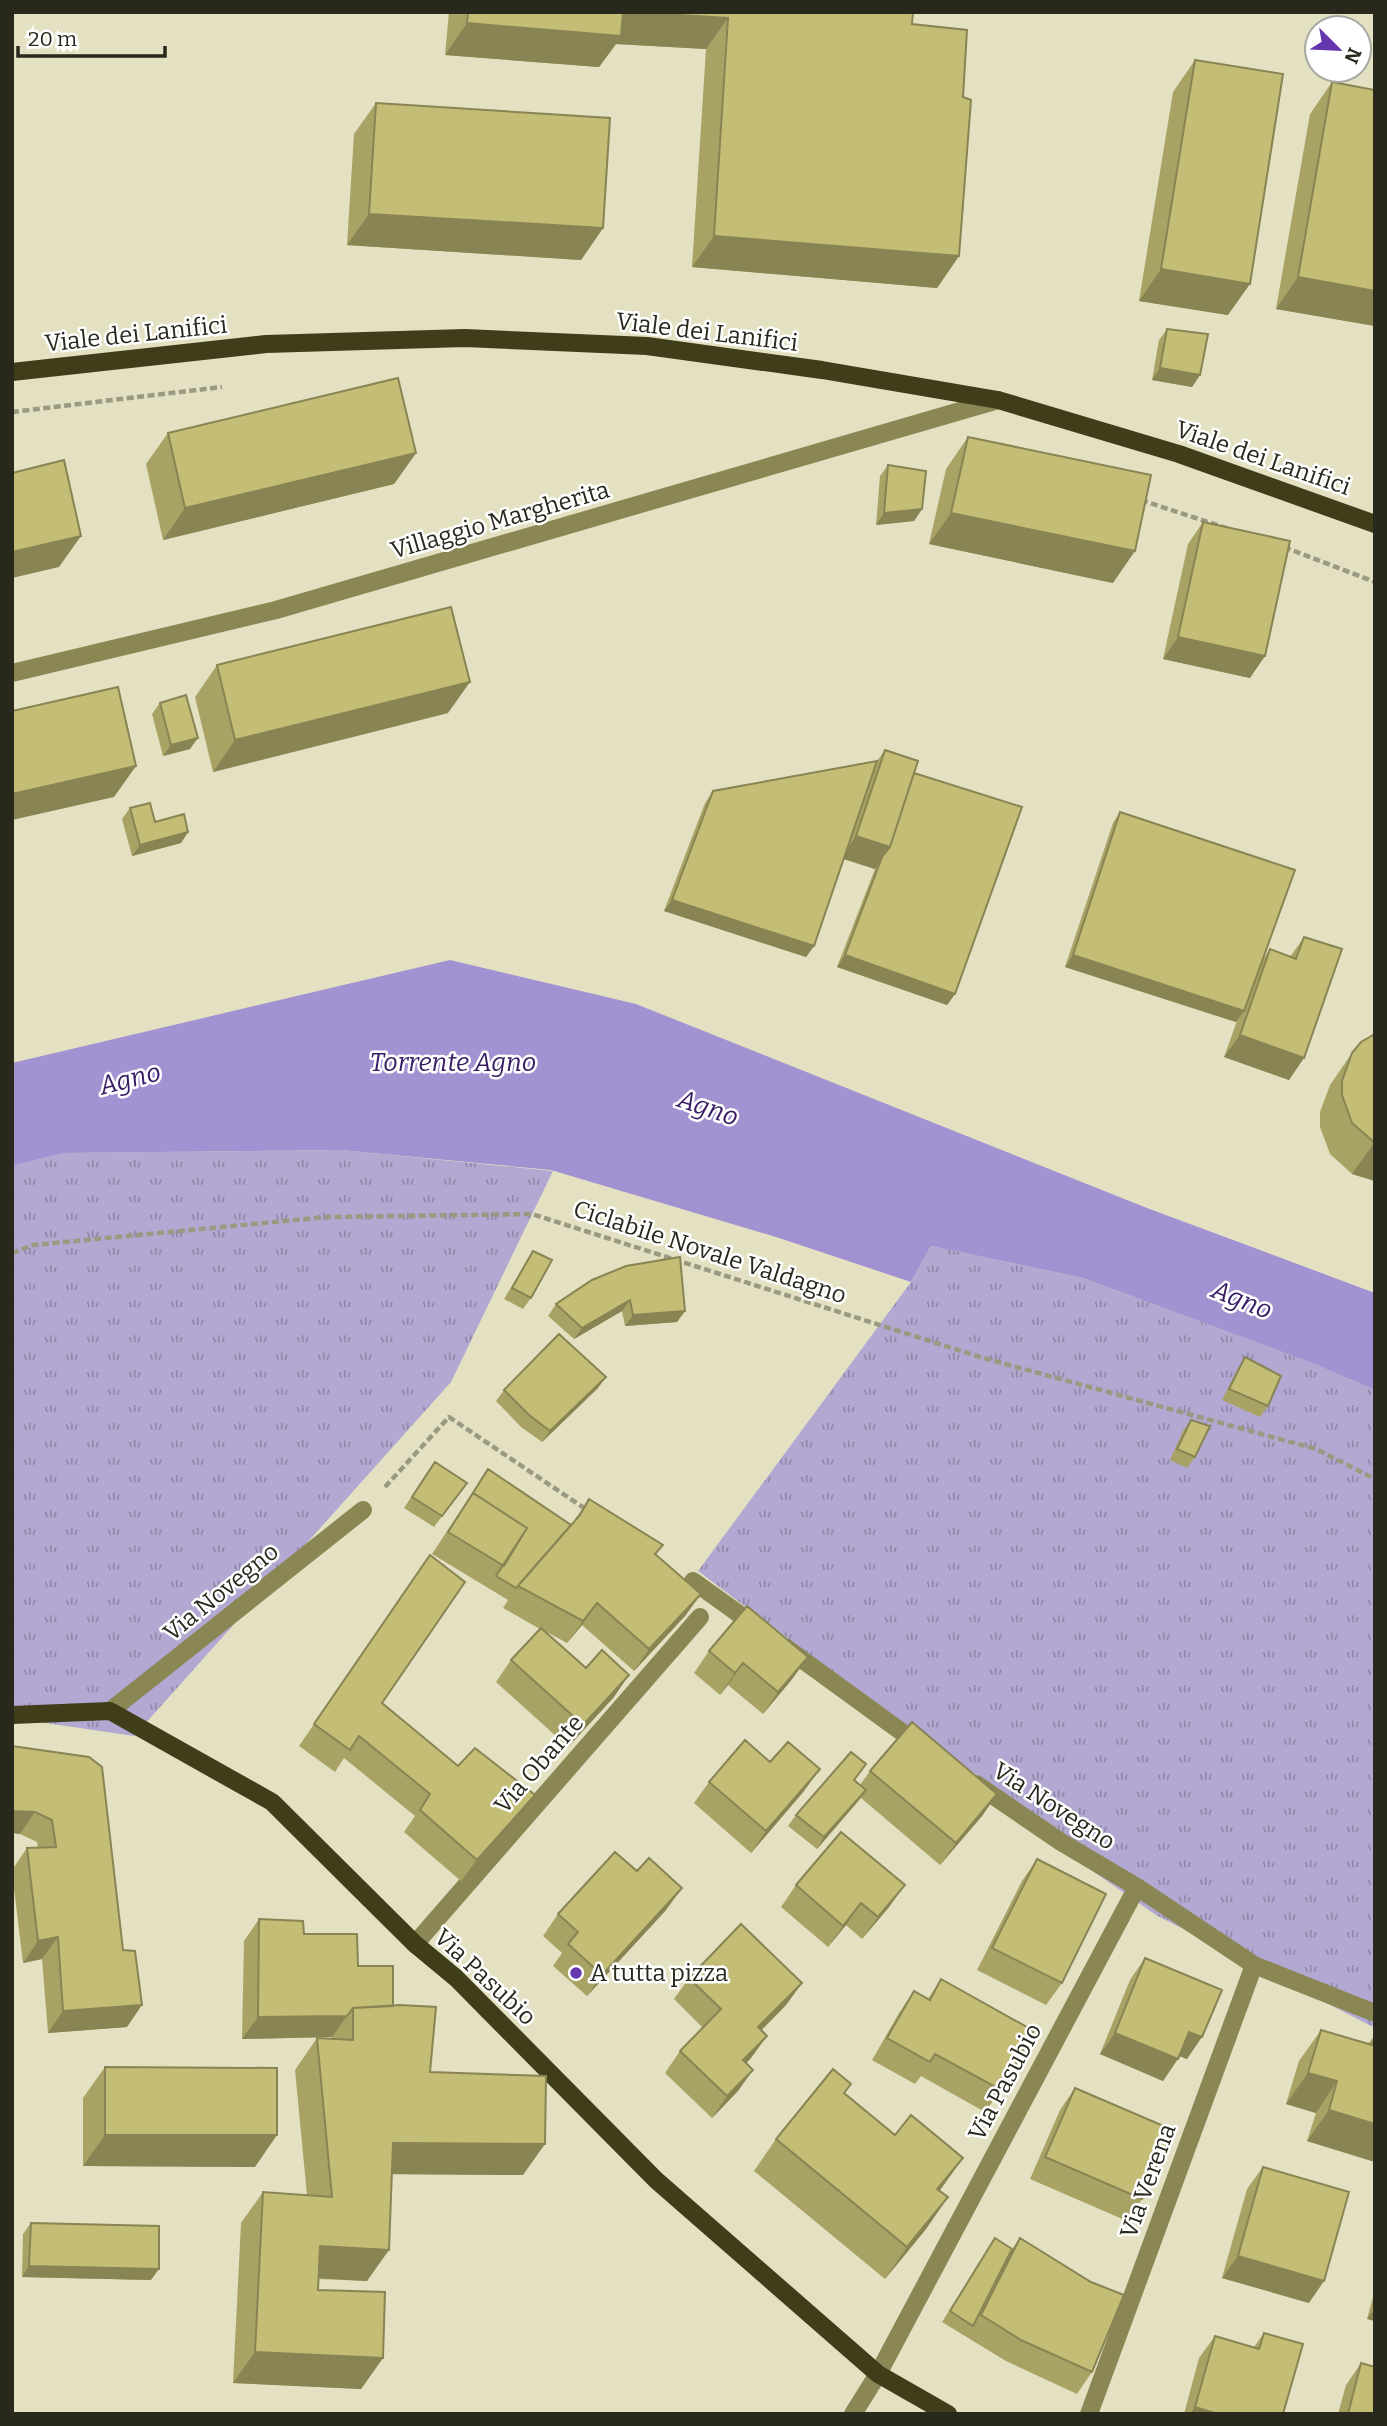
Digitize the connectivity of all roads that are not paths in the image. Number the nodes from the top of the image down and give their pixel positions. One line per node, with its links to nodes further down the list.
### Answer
1 (12, 372): 2 (main road, Viale dei Lanifici)
2 (998, 400): 3 (main road, Viale dei Lanifici); 4 (street, Villaggio Margherita)
3 (1375, 524)
4 (12, 673)
5 (363, 1510): 8 (street, Via Novegno)
6 (693, 1581): 10 (street)
7 (700, 1618): 13 (street, Via Obante)
8 (110, 1711): 9 (main road); 13 (main road, Via Pasubio)
9 (12, 1715)
10 (932, 1754)
11 (964, 1777): 12 (street, Via Novegno)
12 (1137, 1887): 14 (street, Via Novegno); 16 (street, Via Pasubio)
13 (415, 1944): 16 (main road, Via Pasubio)
14 (1254, 1965): 15 (street, Via Novegno); 19 (street, Via Verena)
15 (1375, 2013)
16 (878, 2374): 17 (street, Via Pasubio); 18 (main road, Via Pasubio)
17 (853, 2414)
18 (948, 2414)
19 (1089, 2414)

